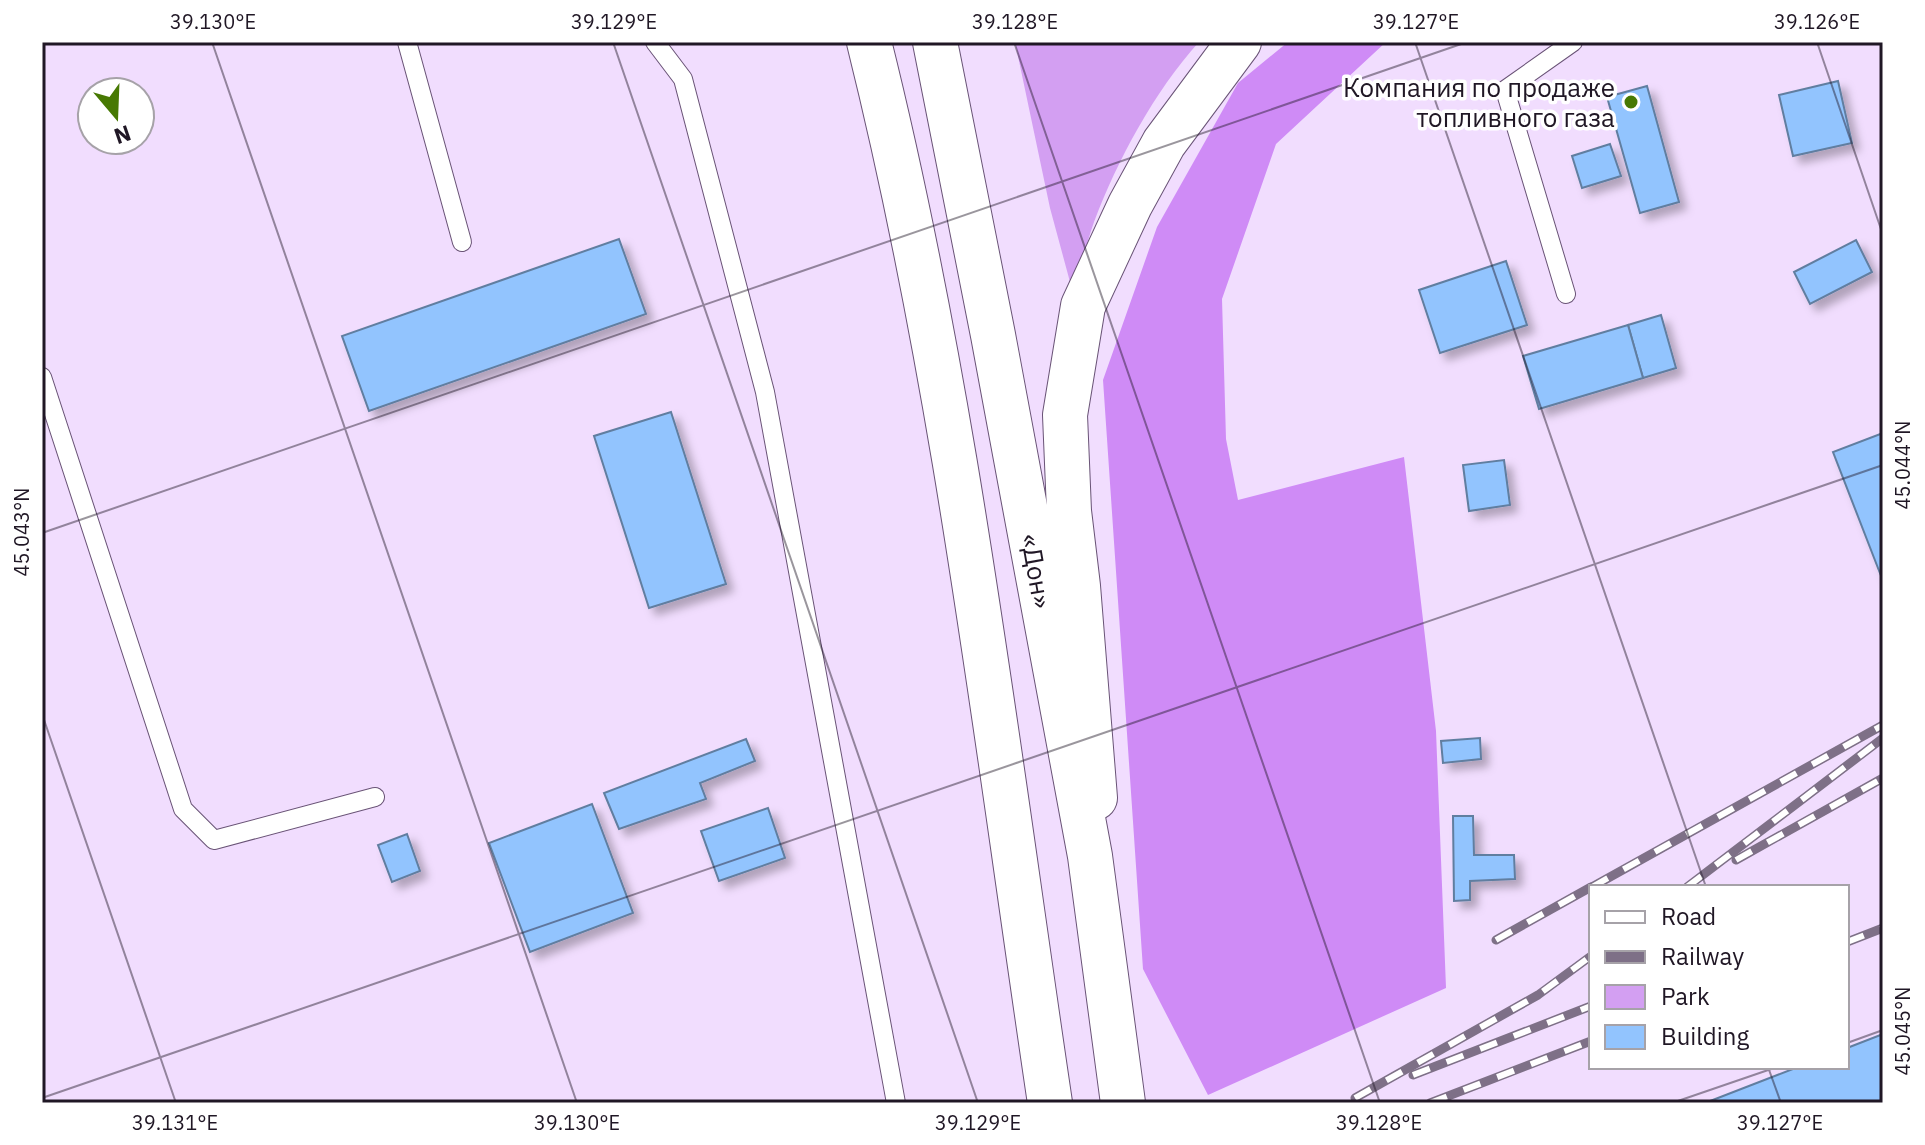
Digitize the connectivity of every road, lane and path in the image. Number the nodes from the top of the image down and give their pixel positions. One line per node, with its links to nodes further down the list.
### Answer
1 (407, 42): 7 (lane)
2 (655, 42): 14 (lane)
3 (869, 42): 13 (main road)
4 (935, 42): 11 (main road, «Дон»)
5 (1239, 42): 11 (main road)
6 (1573, 42): 8 (lane)
7 (462, 242)
8 (1566, 294)
9 (42, 377): 10 (lane)
10 (375, 797)
11 (1090, 856): 12 (main road, «Дон»)
12 (1122, 1097)
13 (1050, 1102)
14 (896, 1103)

